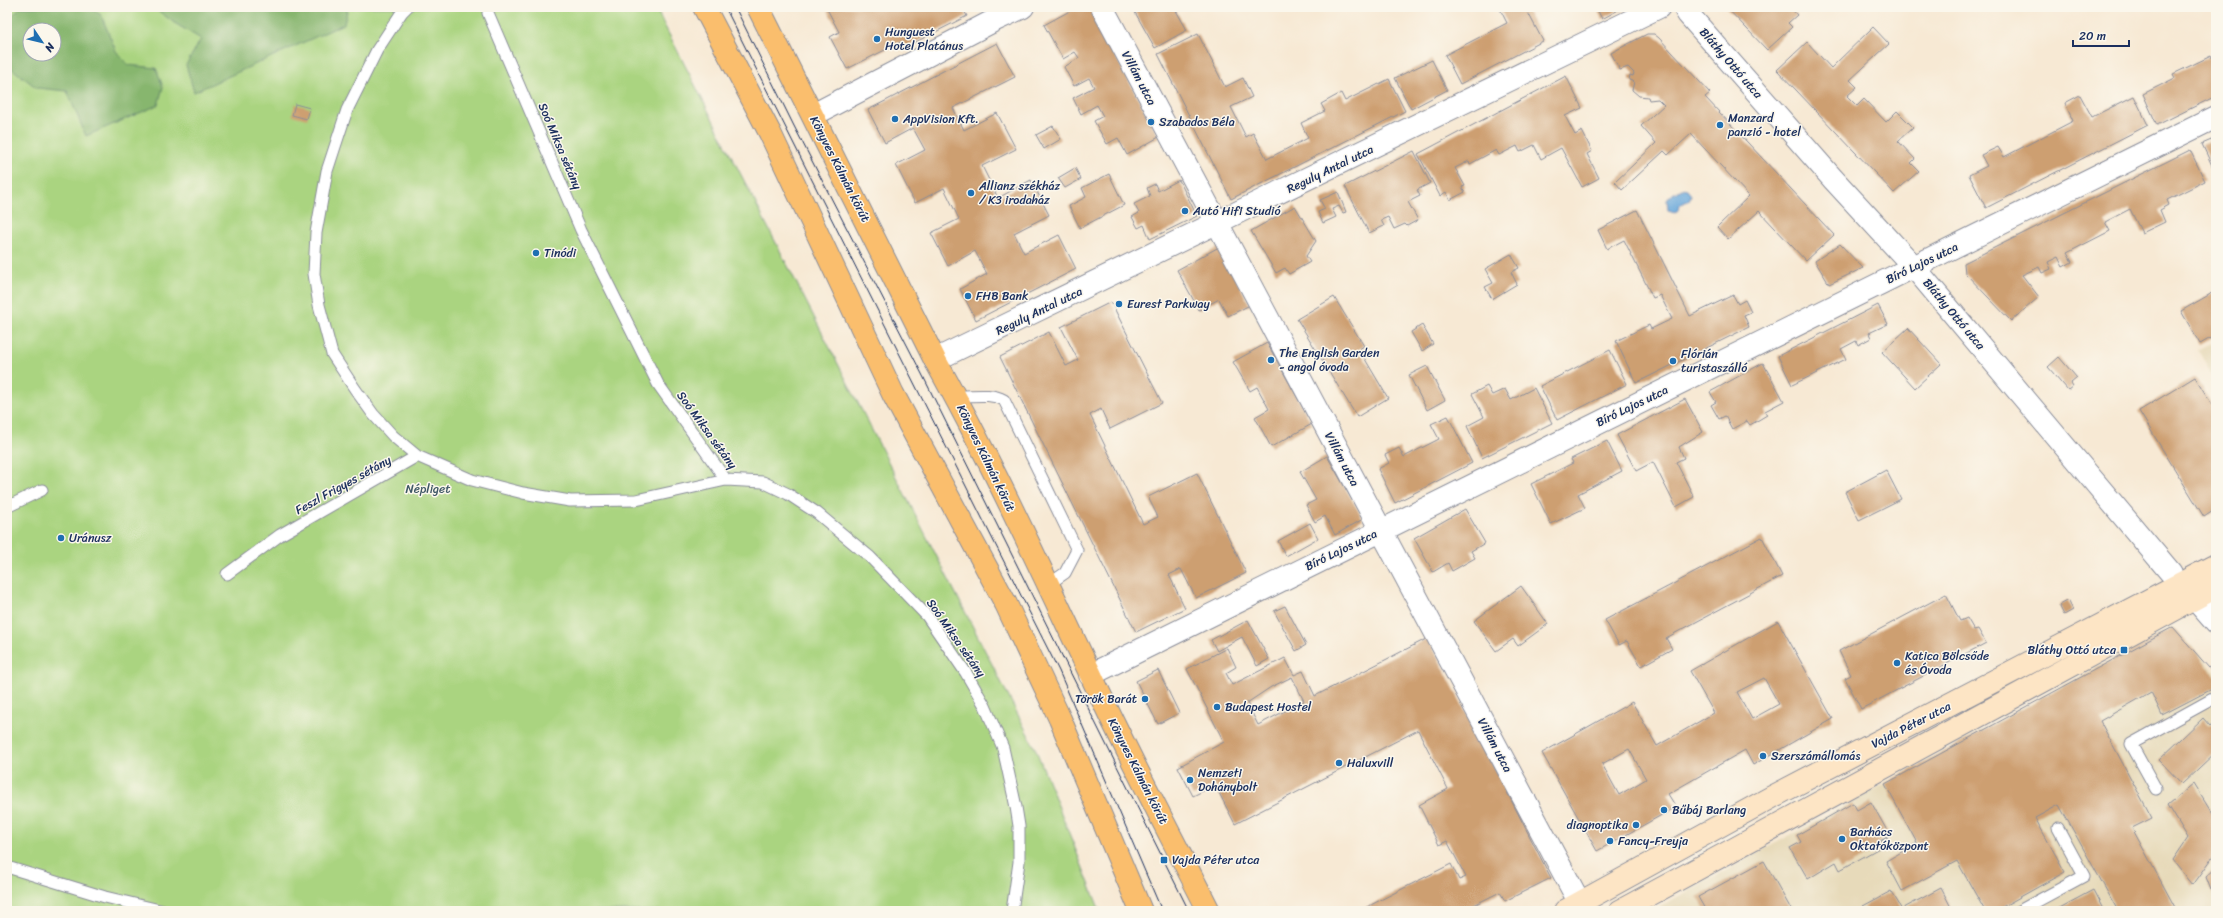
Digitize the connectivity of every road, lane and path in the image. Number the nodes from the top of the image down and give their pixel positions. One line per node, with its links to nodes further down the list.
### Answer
1 (407, 7): 15 (lane)
2 (704, 7): 34 (main road)
3 (758, 7): 9 (main road, Könyves Kálmán körút)
4 (1023, 7): 9 (street)
5 (1102, 7): 11 (street, Villám utca)
6 (1659, 7): 11 (street, Reguly Antal utca)
7 (1684, 7): 12 (street, Bláthy Ottó utca)
8 (488, 12): 16 (lane, Soó Miksa sétány)
9 (813, 115): 13 (main road, Könyves Kálmán körút)
10 (2216, 117): 12 (street, Bíró Lajos utca)
11 (1217, 224): 13 (street, Reguly Antal utca); 19 (street, Villám utca)
12 (1914, 267): 19 (street, Bíró Lajos utca); 23 (street, Bláthy Ottó utca)
13 (935, 360): 14 (main road, Könyves Kálmán körút)
14 (956, 396): 22 (main road, Könyves Kálmán körút); 22 (lane)
15 (417, 456): 16 (lane); 21 (lane, Feszl Frigyes sétány)
16 (726, 480): 33 (lane, Soó Miksa sétány)
17 (42, 490): 18 (lane)
18 (7, 507)
19 (1380, 531): 26 (street, Bíró Lajos utca); 31 (street, Villám utca)
20 (2216, 565): 23 (street, Vajda Péter utca)
21 (227, 574)
22 (1049, 584): 26 (main road, Könyves Kálmán körút)
23 (2182, 585): 24 (street, Vajda Péter utca); 25 (street, Bláthy Ottó utca); 31 (street, Vajda Péter utca); 36 (street, Vajda Péter utca)
24 (2216, 587)
25 (2216, 623)
26 (1090, 674): 35 (main road, Könyves Kálmán körút)
27 (2216, 698): 28 (lane)
28 (2156, 789)
29 (2058, 828): 37 (lane)
30 (7, 867): 32 (lane)
31 (1576, 908)
32 (164, 911)
33 (1012, 911)
34 (1141, 911)
35 (1209, 911)
36 (1620, 911)
37 (2019, 911)

